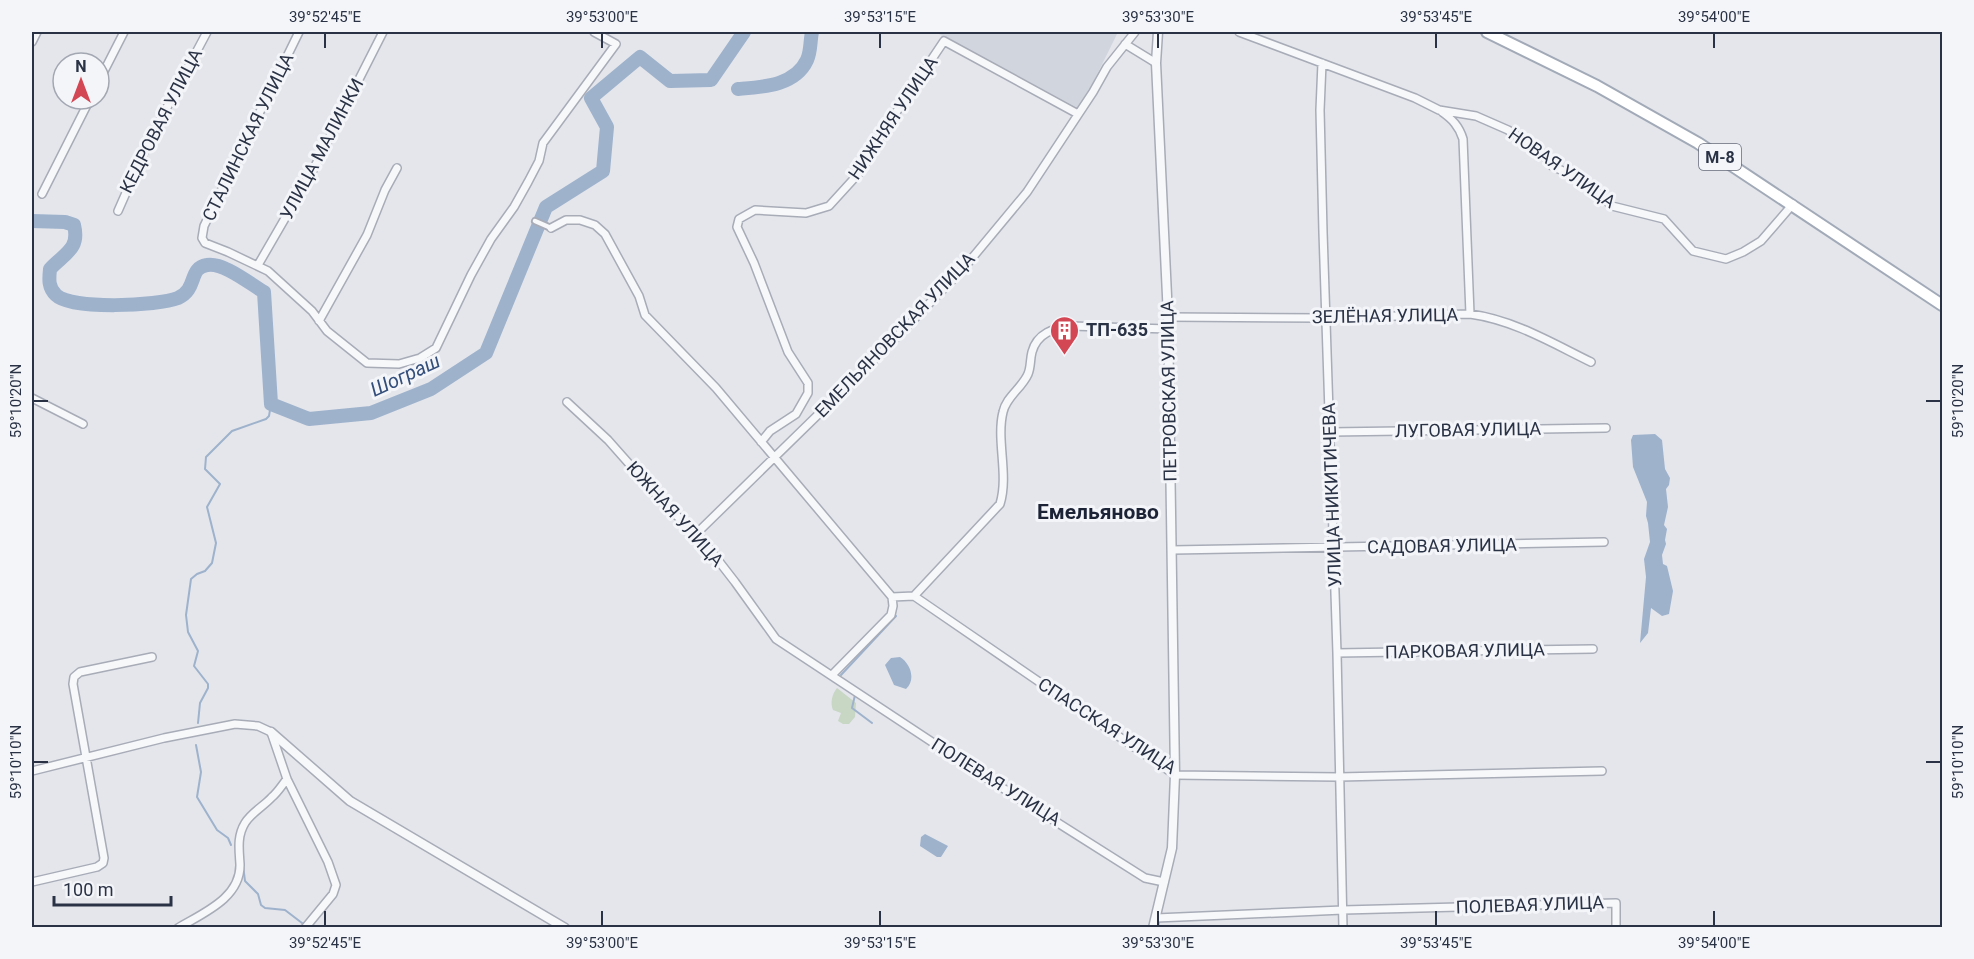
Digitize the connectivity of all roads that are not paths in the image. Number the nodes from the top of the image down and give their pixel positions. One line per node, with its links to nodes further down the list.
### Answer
1 (37, 32): 11 (street)
2 (124, 32): 13 (street)
3 (207, 32): 22 (street, КЕДРОВАЯ УЛИЦА)
4 (299, 32): 25 (street, СТАЛИНСКАЯ УЛИЦА)
5 (382, 32): 25 (street, УЛИЦА МАЛИНКИ)
6 (594, 32): 30 (street)
7 (1135, 32): 12 (street, ЕМЕЛЬЯНОВСКАЯ УЛИЦА)
8 (1158, 32): 14 (street, ПЕТРОВСКАЯ УЛИЦА)
9 (1239, 32): 15 (street, НОВАЯ УЛИЦА)
10 (1487, 32): 21 (main road, М-8)
11 (32, 42)
12 (1125, 44): 14 (street); 18 (street, ЕМЕЛЬЯНОВСКАЯ УЛИЦА)
13 (111, 57)
14 (1156, 63): 28 (street, ПЕТРОВСКАЯ УЛИЦА)
15 (1322, 63): 16 (street, НОВАЯ УЛИЦА); 29 (street, УЛИЦА НИКИТИЧЕВА)
16 (1438, 110): 21 (street, НОВАЯ УЛИЦА); 27 (street)
17 (84, 111): 20 (street)
18 (1078, 114): 38 (street, НИЖНЯЯ УЛИЦА); 39 (street, ЕМЕЛЬЯНОВСКАЯ УЛИЦА)
19 (397, 168): 30 (street)
20 (42, 194)
21 (1792, 204): 26 (main road, М-8)
22 (118, 211)
23 (535, 221): 24 (street)
24 (551, 228): 38 (street)
25 (258, 265): 30 (street)
26 (1942, 305)
27 (1470, 314): 29 (street, ЗЕЛЁНАЯ УЛИЦА); 32 (street, ЗЕЛЁНАЯ УЛИЦА)
28 (1168, 317): 29 (street, ЗЕЛЁНАЯ УЛИЦА); 31 (street, ПЕТРОВСКАЯ УЛИЦА)
29 (1325, 318): 37 (street, УЛИЦА НИКИТИЧЕВА)
30 (319, 321)
31 (1168, 329): 43 (street, ПЕТРОВСКАЯ УЛИЦА); 44 (street)
32 (1591, 362)
33 (32, 398): 35 (street)
34 (567, 402): 40 (street, ЮЖНАЯ УЛИЦА)
35 (83, 424)
36 (1606, 428): 37 (street, ЛУГОВАЯ УЛИЦА)
37 (1330, 432): 42 (street, УЛИЦА НИКИТИЧЕВА)
38 (761, 442): 39 (street)
39 (774, 457): 40 (street, ЕМЕЛЬЯНОВСКАЯ УЛИЦА); 45 (street)
40 (697, 533): 49 (street, ЮЖНАЯ УЛИЦА)
41 (1604, 542): 42 (street, САДОВАЯ УЛИЦА)
42 (1334, 549): 43 (street, САДОВАЯ УЛИЦА); 47 (street, УЛИЦА НИКИТИЧЕВА)
43 (1172, 550): 54 (street, ПЕТРОВСКАЯ УЛИЦА)
44 (914, 596): 45 (street); 54 (street, СПАССКАЯ УЛИЦА)
45 (892, 597): 49 (street)
46 (1593, 649): 47 (street, ПАРКОВАЯ УЛИЦА)
47 (1337, 653): 55 (street, УЛИЦА НИКИТИЧЕВА)
48 (152, 657): 51 (street)
49 (832, 675): 58 (street, ПОЛЕВАЯ УЛИЦА)
50 (271, 732): 51 (street); 56 (street); 63 (street)
51 (87, 758): 52 (street); 57 (street)
52 (32, 771)
53 (1602, 771): 55 (street, СПАССКАЯ УЛИЦА)
54 (1175, 775): 55 (street, СПАССКАЯ УЛИЦА); 58 (street, ПЕТРОВСКАЯ УЛИЦА)
55 (1339, 777): 59 (street, УЛИЦА НИКИТИЧЕВА)
56 (287, 779): 61 (street); 62 (street)
57 (32, 882)
58 (1164, 882): 60 (street, ПЕТРОВСКАЯ УЛИЦА)
59 (1343, 910): 60 (street, ПОЛЕВАЯ УЛИЦА); 64 (street, УЛИЦА НИКИТИЧЕВА); 65 (street, ПОЛЕВАЯ УЛИЦА)
60 (1154, 923)
61 (178, 927)
62 (305, 927)
63 (565, 927)
64 (1343, 927)
65 (1616, 927)

